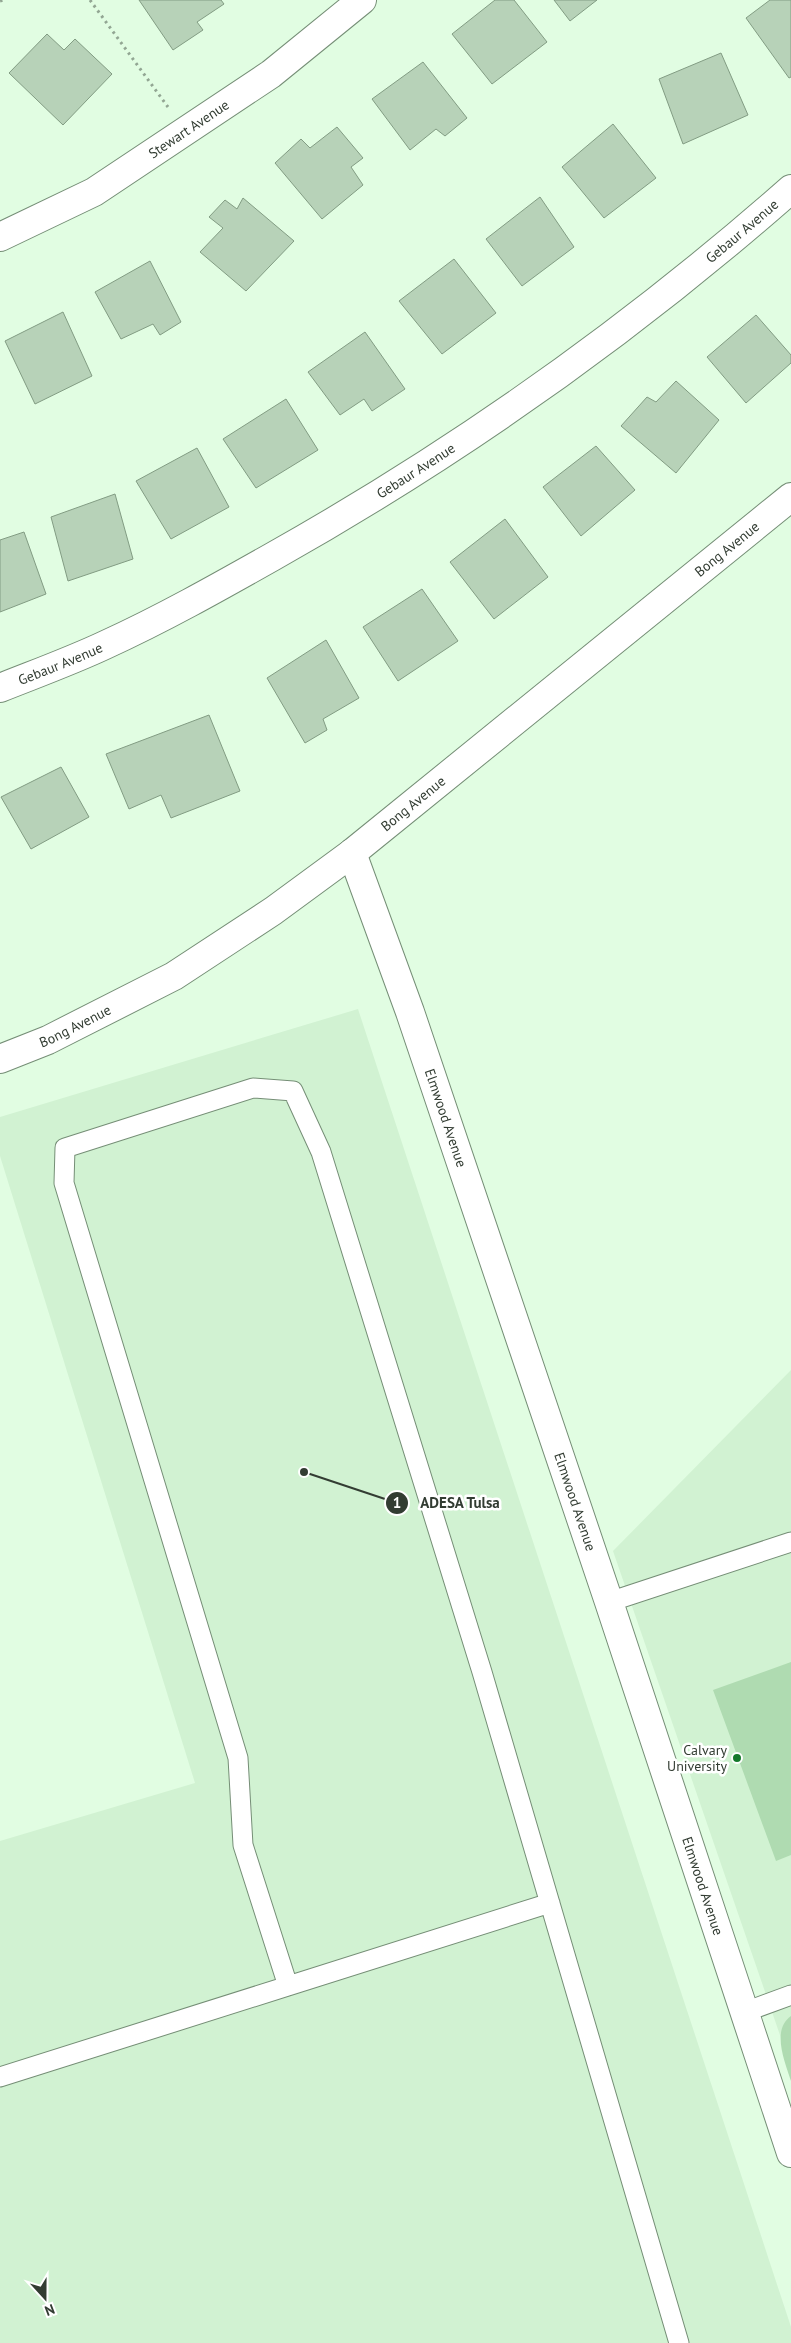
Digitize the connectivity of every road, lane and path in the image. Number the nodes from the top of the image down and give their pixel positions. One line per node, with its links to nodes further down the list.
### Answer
1 (90, 0): 3 (path)
2 (362, 0): 3 (street, Stewart Avenue)
3 (186, 132): 5 (street, Stewart Avenue)
4 (791, 189): 7 (street, Gebaur Avenue)
5 (0, 237)
6 (791, 497): 8 (street, Bong Avenue)
7 (0, 688)
8 (352, 853): 9 (street, Bong Avenue); 11 (street, Elmwood Avenue)
9 (0, 1059)
10 (791, 1542): 11 (lane)
11 (609, 1602): 15 (street, Elmwood Avenue)
12 (550, 1903): 13 (lane); 13 (lane); 18 (lane)
13 (288, 1986): 16 (lane)
14 (791, 1995): 15 (lane)
15 (745, 2012): 17 (street, Elmwood Avenue)
16 (0, 2077)
17 (791, 2153)
18 (679, 2343)

